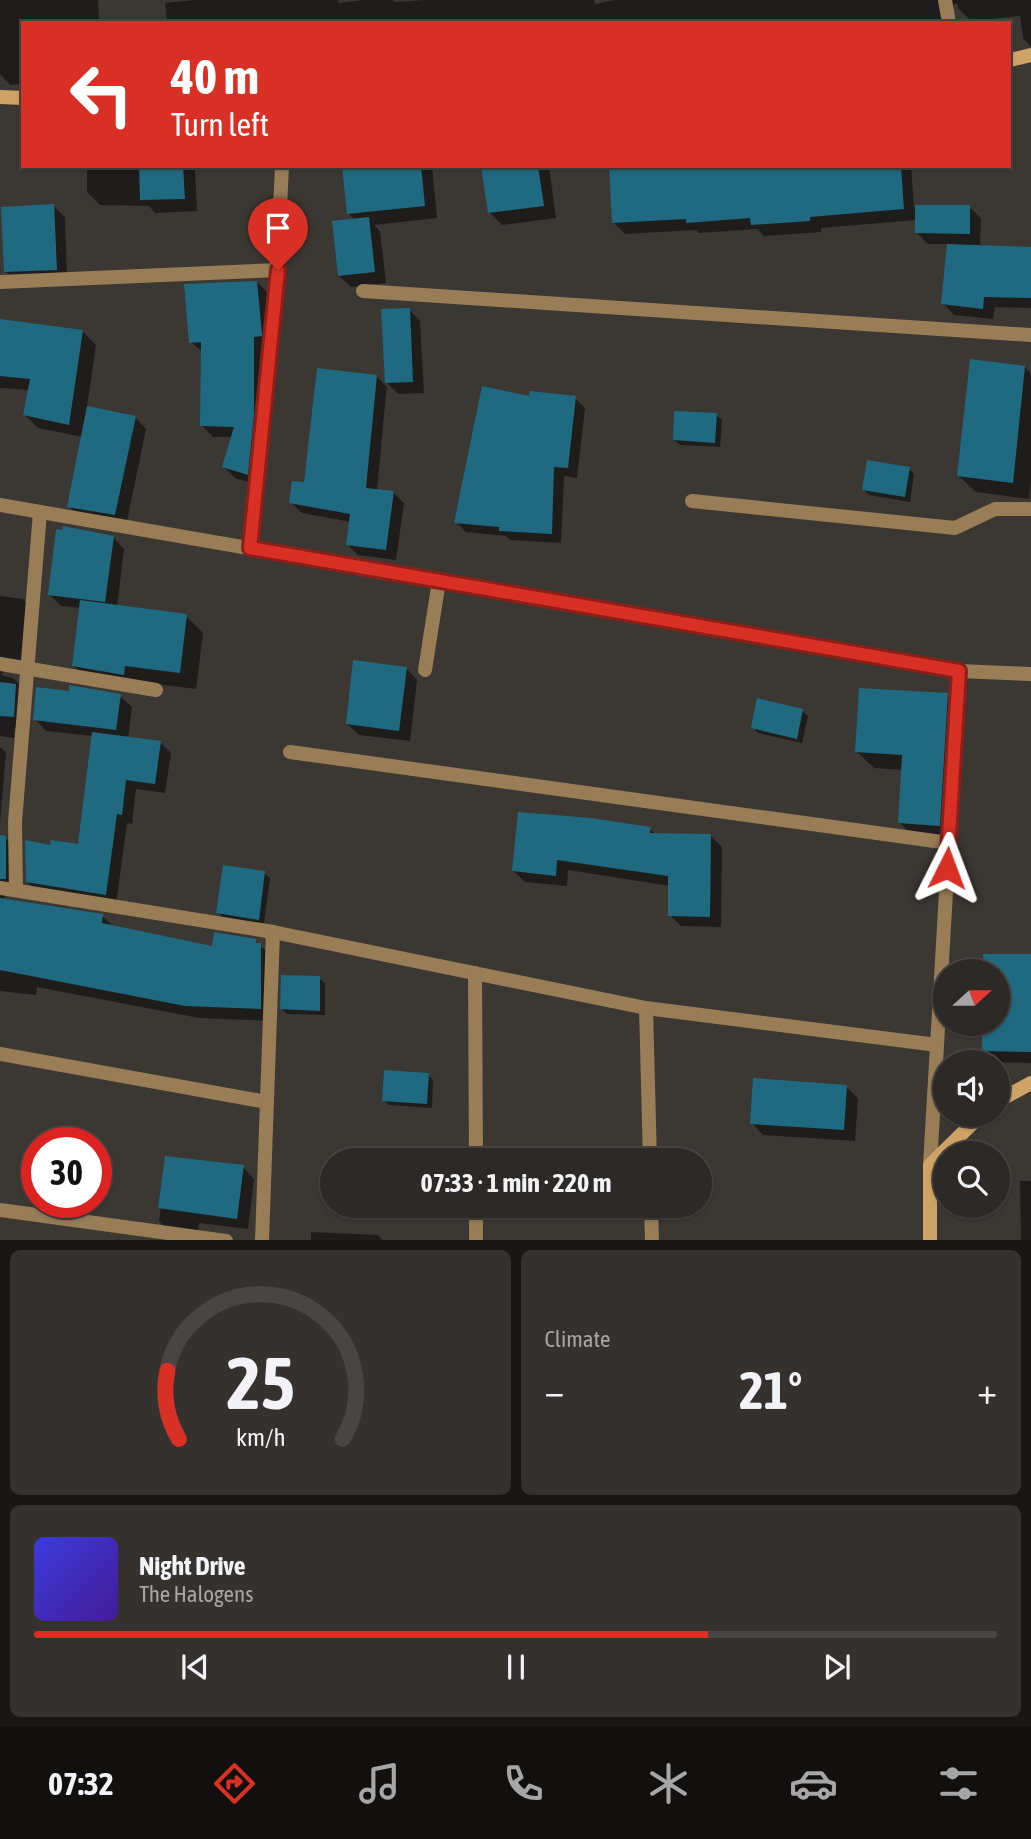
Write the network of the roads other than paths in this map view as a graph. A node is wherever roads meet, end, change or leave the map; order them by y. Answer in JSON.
{"nodes":[{"id":1,"x":945,"y":0,"type":"edge"},
{"id":2,"x":949,"y":21,"type":"edge"},
{"id":3,"x":1031,"y":55,"type":"edge"},
{"id":4,"x":1011,"y":60,"type":"edge"},
{"id":5,"x":0,"y":97,"type":"edge"},
{"id":6,"x":21,"y":97,"type":"edge"},
{"id":7,"x":282,"y":168,"type":"edge"},
{"id":8,"x":278,"y":270,"type":"junction"},
{"id":9,"x":0,"y":282,"type":"edge"},
{"id":10,"x":363,"y":291,"type":"dead end"},
{"id":11,"x":1031,"y":335,"type":"edge"},
{"id":12,"x":692,"y":501,"type":"dead end"},
{"id":13,"x":0,"y":505,"type":"edge"},
{"id":14,"x":1031,"y":509,"type":"edge"},
{"id":15,"x":40,"y":512,"type":"junction"},
{"id":16,"x":250,"y":548,"type":"junction"},
{"id":17,"x":439,"y":581,"type":"junction"},
{"id":18,"x":0,"y":664,"type":"edge"},
{"id":19,"x":28,"y":668,"type":"junction"},
{"id":20,"x":425,"y":670,"type":"dead end"},
{"id":21,"x":959,"y":671,"type":"junction"},
{"id":22,"x":1031,"y":674,"type":"edge"},
{"id":23,"x":156,"y":690,"type":"dead end"},
{"id":24,"x":290,"y":752,"type":"dead end"},
{"id":25,"x":7,"y":820,"type":"edge"},
{"id":26,"x":948,"y":843,"type":"junction"},
{"id":27,"x":0,"y":888,"type":"edge"},
{"id":28,"x":16,"y":890,"type":"junction"},
{"id":29,"x":273,"y":932,"type":"junction"},
{"id":30,"x":475,"y":974,"type":"junction"},
{"id":31,"x":646,"y":1008,"type":"junction"},
{"id":32,"x":937,"y":1045,"type":"junction"},
{"id":33,"x":0,"y":1054,"type":"edge"},
{"id":34,"x":1031,"y":1083,"type":"edge"},
{"id":35,"x":1010,"y":1094,"type":"edge"},
{"id":36,"x":267,"y":1102,"type":"junction"},
{"id":37,"x":969,"y":1127,"type":"edge"},
{"id":38,"x":476,"y":1148,"type":"edge"},
{"id":39,"x":650,"y":1148,"type":"edge"},
{"id":40,"x":930,"y":1166,"type":"junction"},
{"id":41,"x":0,"y":1210,"type":"edge"},
{"id":42,"x":476,"y":1218,"type":"edge"},
{"id":43,"x":651,"y":1218,"type":"edge"},
{"id":44,"x":219,"y":1240,"type":"edge"},
{"id":45,"x":262,"y":1240,"type":"edge"},
{"id":46,"x":476,"y":1240,"type":"edge"},
{"id":47,"x":652,"y":1240,"type":"edge"},
{"id":48,"x":930,"y":1240,"type":"edge"}],
"edges":[{"from":1,"to":2,"type":"street"},
{"from":3,"to":4,"type":"street"},
{"from":5,"to":6,"type":"street"},
{"from":7,"to":8,"type":"street"},
{"from":8,"to":9,"type":"street"},
{"from":8,"to":16,"type":"street"},
{"from":10,"to":11,"type":"street"},
{"from":12,"to":14,"type":"street"},
{"from":13,"to":15,"type":"street"},
{"from":15,"to":16,"type":"street"},
{"from":15,"to":19,"type":"street"},
{"from":16,"to":17,"type":"street"},
{"from":17,"to":20,"type":"street"},
{"from":17,"to":21,"type":"street"},
{"from":18,"to":19,"type":"street"},
{"from":19,"to":23,"type":"street"},
{"from":19,"to":25,"type":"street"},
{"from":21,"to":22,"type":"street"},
{"from":21,"to":26,"type":"street"},
{"from":24,"to":26,"type":"street"},
{"from":25,"to":28,"type":"street"},
{"from":26,"to":32,"type":"street"},
{"from":27,"to":28,"type":"street"},
{"from":28,"to":29,"type":"street"},
{"from":29,"to":30,"type":"street"},
{"from":29,"to":36,"type":"street"},
{"from":30,"to":31,"type":"street"},
{"from":30,"to":38,"type":"street"},
{"from":31,"to":32,"type":"street"},
{"from":31,"to":39,"type":"street"},
{"from":32,"to":40,"type":"street"},
{"from":33,"to":36,"type":"street"},
{"from":34,"to":35,"type":"street"},
{"from":36,"to":45,"type":"street"},
{"from":37,"to":40,"type":"street"},
{"from":40,"to":48,"type":"street"},
{"from":41,"to":44,"type":"street"},
{"from":42,"to":46,"type":"street"},
{"from":43,"to":47,"type":"street"}]}
